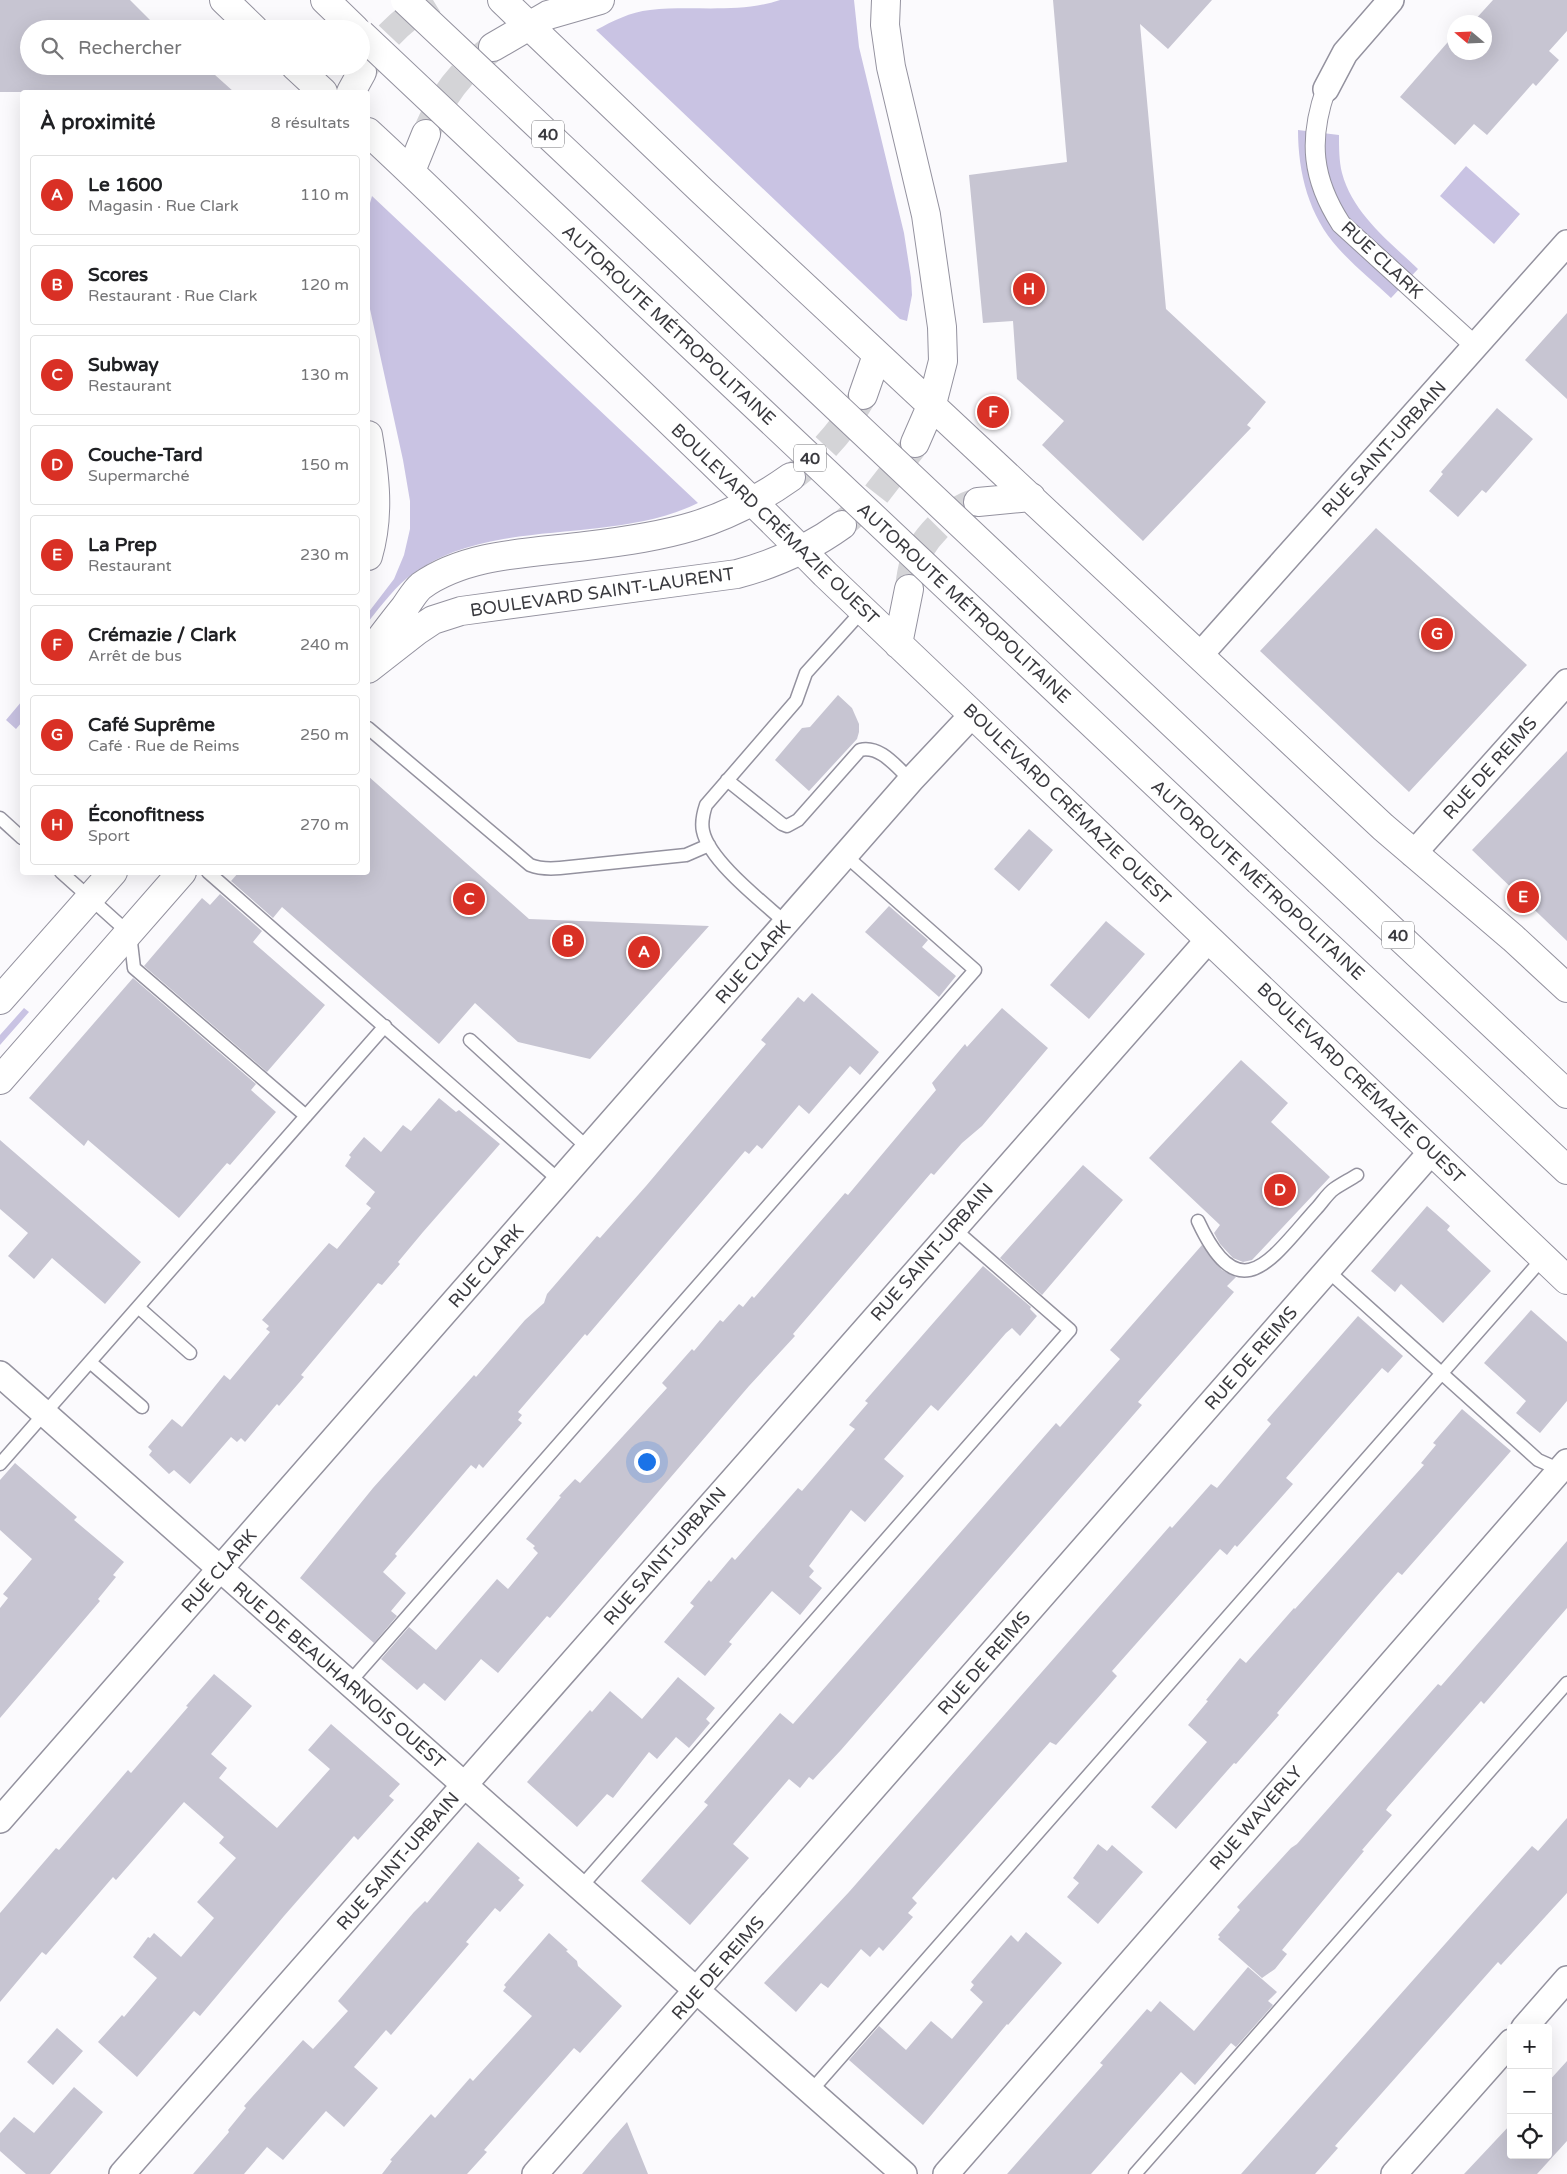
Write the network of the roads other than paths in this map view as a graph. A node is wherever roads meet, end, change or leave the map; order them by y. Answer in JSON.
{"nodes":[{"id":1,"x":224,"y":0,"type":"edge"},
{"id":2,"x":325,"y":0,"type":"edge"},
{"id":3,"x":405,"y":0,"type":"edge"},
{"id":4,"x":502,"y":0,"type":"edge"},
{"id":5,"x":600,"y":0,"type":"edge"},
{"id":6,"x":886,"y":0,"type":"edge"},
{"id":7,"x":1391,"y":0,"type":"edge"},
{"id":8,"x":245,"y":20,"type":"edge"},
{"id":9,"x":346,"y":20,"type":"edge"},
{"id":10,"x":528,"y":25,"type":"junction"},
{"id":11,"x":370,"y":42,"type":"edge"},
{"id":12,"x":494,"y":48,"type":"tunnel mouth"},
{"id":13,"x":305,"y":75,"type":"edge"},
{"id":14,"x":1326,"y":89,"type":"joint"},
{"id":15,"x":321,"y":90,"type":"edge"},
{"id":16,"x":370,"y":134,"type":"edge"},
{"id":17,"x":426,"y":134,"type":"tunnel mouth"},
{"id":18,"x":411,"y":171,"type":"junction"},
{"id":19,"x":1567,"y":243,"type":"edge"},
{"id":20,"x":1475,"y":346,"type":"junction"},
{"id":21,"x":877,"y":355,"type":"junction"},
{"id":22,"x":864,"y":395,"type":"tunnel mouth"},
{"id":23,"x":932,"y":404,"type":"junction"},
{"id":24,"x":915,"y":443,"type":"tunnel mouth"},
{"id":25,"x":370,"y":447,"type":"edge"},
{"id":26,"x":791,"y":477,"type":"tunnel mouth"},
{"id":27,"x":1031,"y":497,"type":"junction"},
{"id":28,"x":753,"y":501,"type":"junction"},
{"id":29,"x":978,"y":502,"type":"tunnel mouth"},
{"id":30,"x":842,"y":525,"type":"tunnel mouth"},
{"id":31,"x":370,"y":546,"type":"edge"},
{"id":32,"x":802,"y":550,"type":"junction"},
{"id":33,"x":909,"y":589,"type":"tunnel mouth"},
{"id":34,"x":863,"y":610,"type":"junction"},
{"id":35,"x":898,"y":644,"type":"junction"},
{"id":36,"x":370,"y":652,"type":"edge"},
{"id":37,"x":1200,"y":655,"type":"junction"},
{"id":38,"x":370,"y":667,"type":"edge"},
{"id":39,"x":1567,"y":682,"type":"edge"},
{"id":40,"x":973,"y":714,"type":"junction"},
{"id":41,"x":370,"y":730,"type":"edge"},
{"id":42,"x":727,"y":780,"type":"junction"},
{"id":43,"x":911,"y":780,"type":"junction"},
{"id":44,"x":0,"y":818,"type":"edge"},
{"id":45,"x":20,"y":836,"type":"edge"},
{"id":46,"x":709,"y":845,"type":"junction"},
{"id":47,"x":1413,"y":854,"type":"junction"},
{"id":48,"x":846,"y":856,"type":"junction"},
{"id":49,"x":64,"y":875,"type":"edge"},
{"id":50,"x":110,"y":875,"type":"edge"},
{"id":51,"x":179,"y":875,"type":"edge"},
{"id":52,"x":211,"y":875,"type":"edge"},
{"id":53,"x":90,"y":898,"type":"junction"},
{"id":54,"x":786,"y":923,"type":"junction"},
{"id":55,"x":130,"y":934,"type":"junction"},
{"id":56,"x":1209,"y":939,"type":"junction"},
{"id":57,"x":1567,"y":988,"type":"edge"},
{"id":58,"x":0,"y":1000,"type":"edge"},
{"id":59,"x":385,"y":1026,"type":"junction"},
{"id":60,"x":470,"y":1040,"type":"dead end"},
{"id":61,"x":0,"y":1080,"type":"edge"},
{"id":62,"x":1567,"y":1094,"type":"edge"},
{"id":63,"x":306,"y":1116,"type":"junction"},
{"id":64,"x":589,"y":1149,"type":"junction"},
{"id":65,"x":1432,"y":1151,"type":"junction"},
{"id":66,"x":1567,"y":1170,"type":"edge"},
{"id":67,"x":1357,"y":1175,"type":"dead end"},
{"id":68,"x":560,"y":1181,"type":"junction"},
{"id":69,"x":1198,"y":1221,"type":"dead end"},
{"id":70,"x":953,"y":1228,"type":"junction"},
{"id":71,"x":1543,"y":1258,"type":"junction"},
{"id":72,"x":1328,"y":1271,"type":"junction"},
{"id":73,"x":1567,"y":1280,"type":"edge"},
{"id":74,"x":138,"y":1307,"type":"junction"},
{"id":75,"x":190,"y":1353,"type":"dead end"},
{"id":76,"x":90,"y":1362,"type":"junction"},
{"id":77,"x":1441,"y":1372,"type":"junction"},
{"id":78,"x":0,"y":1374,"type":"edge"},
{"id":79,"x":142,"y":1407,"type":"dead end"},
{"id":80,"x":44,"y":1414,"type":"junction"},
{"id":81,"x":0,"y":1464,"type":"edge"},
{"id":82,"x":1565,"y":1469,"type":"edge"},
{"id":83,"x":220,"y":1569,"type":"junction"},
{"id":84,"x":348,"y":1683,"type":"junction"},
{"id":85,"x":1567,"y":1683,"type":"edge"},
{"id":86,"x":464,"y":1786,"type":"junction"},
{"id":87,"x":0,"y":1820,"type":"edge"},
{"id":88,"x":580,"y":1888,"type":"junction"},
{"id":89,"x":1567,"y":1979,"type":"edge"},
{"id":90,"x":697,"y":1992,"type":"junction"},
{"id":91,"x":1528,"y":2024,"type":"edge"},
{"id":92,"x":1507,"y":2047,"type":"edge"},
{"id":93,"x":810,"y":2092,"type":"junction"},
{"id":94,"x":122,"y":2174,"type":"edge"},
{"id":95,"x":535,"y":2174,"type":"edge"},
{"id":96,"x":904,"y":2174,"type":"edge"},
{"id":97,"x":946,"y":2174,"type":"edge"},
{"id":98,"x":1135,"y":2174,"type":"edge"},
{"id":99,"x":1394,"y":2174,"type":"edge"}],
"edges":[{"from":1,"to":8,"type":"main road"},
{"from":2,"to":9,"type":"main road"},
{"from":3,"to":62,"type":"main road","number":"40","bridge":true},
{"from":4,"to":10,"type":"main road"},
{"from":5,"to":10,"type":"main road"},
{"from":6,"to":23,"type":"main road"},
{"from":7,"to":14,"type":"street","name":"RUE CLARK"},
{"from":10,"to":12,"type":"main road"},
{"from":10,"to":21,"type":"main road"},
{"from":11,"to":66,"type":"main road","name":"AUTOROUTE MÉTROPOLITAINE","number":"40","bridge":true},
{"from":13,"to":15,"type":"main road"},
{"from":14,"to":20,"type":"street","name":"RUE CLARK"},
{"from":16,"to":18,"type":"main road","name":"BOULEVARD CRÉMAZIE OUEST"},
{"from":17,"to":18,"type":"main road"},
{"from":18,"to":28,"type":"main road","name":"BOULEVARD CRÉMAZIE OUEST"},
{"from":19,"to":20,"type":"street","name":"RUE SAINT-URBAIN"},
{"from":20,"to":37,"type":"street","name":"RUE SAINT-URBAIN"},
{"from":21,"to":22,"type":"main road"},
{"from":21,"to":23,"type":"main road"},
{"from":23,"to":24,"type":"main road"},
{"from":23,"to":27,"type":"main road"},
{"from":25,"to":31,"type":"main road"},
{"from":26,"to":28,"type":"main road"},
{"from":27,"to":29,"type":"main road"},
{"from":27,"to":37,"type":"main road"},
{"from":28,"to":32,"type":"main road","name":"BOULEVARD CRÉMAZIE OUEST"},
{"from":28,"to":36,"type":"main road"},
{"from":30,"to":32,"type":"main road","name":"BOULEVARD SAINT-LAURENT"},
{"from":32,"to":34,"type":"main road","name":"BOULEVARD CRÉMAZIE OUEST"},
{"from":32,"to":38,"type":"main road","name":"BOULEVARD SAINT-LAURENT"},
{"from":33,"to":35,"type":"main road"},
{"from":34,"to":35,"type":"main road","name":"BOULEVARD CRÉMAZIE OUEST"},
{"from":34,"to":42,"type":"lane"},
{"from":35,"to":40,"type":"main road","name":"BOULEVARD CRÉMAZIE OUEST"},
{"from":37,"to":47,"type":"main road"},
{"from":39,"to":47,"type":"street","name":"RUE DE REIMS"},
{"from":40,"to":43,"type":"street","name":"RUE CLARK"},
{"from":40,"to":56,"type":"main road","name":"BOULEVARD CRÉMAZIE OUEST"},
{"from":41,"to":46,"type":"lane"},
{"from":42,"to":43,"type":"lane"},
{"from":42,"to":46,"type":"lane"},
{"from":43,"to":48,"type":"street","name":"RUE CLARK"},
{"from":44,"to":45,"type":"lane"},
{"from":46,"to":54,"type":"lane"},
{"from":47,"to":57,"type":"main road"},
{"from":48,"to":54,"type":"street","name":"RUE CLARK"},
{"from":48,"to":84,"type":"lane"},
{"from":49,"to":53,"type":"lane"},
{"from":50,"to":53,"type":"main road"},
{"from":51,"to":55,"type":"main road"},
{"from":52,"to":59,"type":"lane"},
{"from":53,"to":55,"type":"lane"},
{"from":53,"to":58,"type":"main road"},
{"from":54,"to":64,"type":"street","name":"RUE CLARK"},
{"from":55,"to":61,"type":"main road"},
{"from":55,"to":63,"type":"lane"},
{"from":56,"to":65,"type":"main road","name":"BOULEVARD CRÉMAZIE OUEST"},
{"from":56,"to":70,"type":"street","name":"RUE SAINT-URBAIN"},
{"from":59,"to":63,"type":"lane"},
{"from":59,"to":68,"type":"lane"},
{"from":60,"to":64,"type":"lane"},
{"from":63,"to":74,"type":"lane"},
{"from":64,"to":68,"type":"street","name":"RUE CLARK"},
{"from":65,"to":71,"type":"main road","name":"BOULEVARD CRÉMAZIE OUEST"},
{"from":65,"to":72,"type":"street","name":"RUE DE REIMS"},
{"from":67,"to":69,"type":"lane"},
{"from":68,"to":83,"type":"street","name":"RUE CLARK"},
{"from":70,"to":86,"type":"street","name":"RUE SAINT-URBAIN"},
{"from":70,"to":88,"type":"lane"},
{"from":71,"to":73,"type":"main road","name":"BOULEVARD CRÉMAZIE OUEST"},
{"from":71,"to":77,"type":"lane"},
{"from":72,"to":77,"type":"lane"},
{"from":72,"to":90,"type":"street","name":"RUE DE REIMS"},
{"from":74,"to":75,"type":"lane"},
{"from":74,"to":76,"type":"lane"},
{"from":76,"to":79,"type":"lane"},
{"from":76,"to":80,"type":"lane"},
{"from":77,"to":82,"type":"lane"},
{"from":77,"to":93,"type":"lane"},
{"from":78,"to":80,"type":"street","name":"RUE DE BEAUHARNOIS OUEST"},
{"from":80,"to":81,"type":"lane"},
{"from":80,"to":83,"type":"street","name":"RUE DE BEAUHARNOIS OUEST"},
{"from":82,"to":97,"type":"street","name":"RUE WAVERLY"},
{"from":83,"to":84,"type":"street","name":"RUE DE BEAUHARNOIS OUEST"},
{"from":83,"to":87,"type":"street","name":"RUE CLARK"},
{"from":84,"to":86,"type":"street","name":"RUE DE BEAUHARNOIS OUEST"},
{"from":85,"to":98,"type":"lane"},
{"from":86,"to":88,"type":"street","name":"RUE DE BEAUHARNOIS OUEST"},
{"from":86,"to":94,"type":"street","name":"RUE SAINT-URBAIN"},
{"from":88,"to":90,"type":"street","name":"RUE DE BEAUHARNOIS OUEST"},
{"from":89,"to":91,"type":"street"},
{"from":90,"to":93,"type":"street","name":"RUE DE BEAUHARNOIS OUEST"},
{"from":90,"to":95,"type":"street","name":"RUE DE REIMS"},
{"from":92,"to":99,"type":"street"},
{"from":93,"to":96,"type":"street","name":"RUE DE BEAUHARNOIS OUEST"}]}
